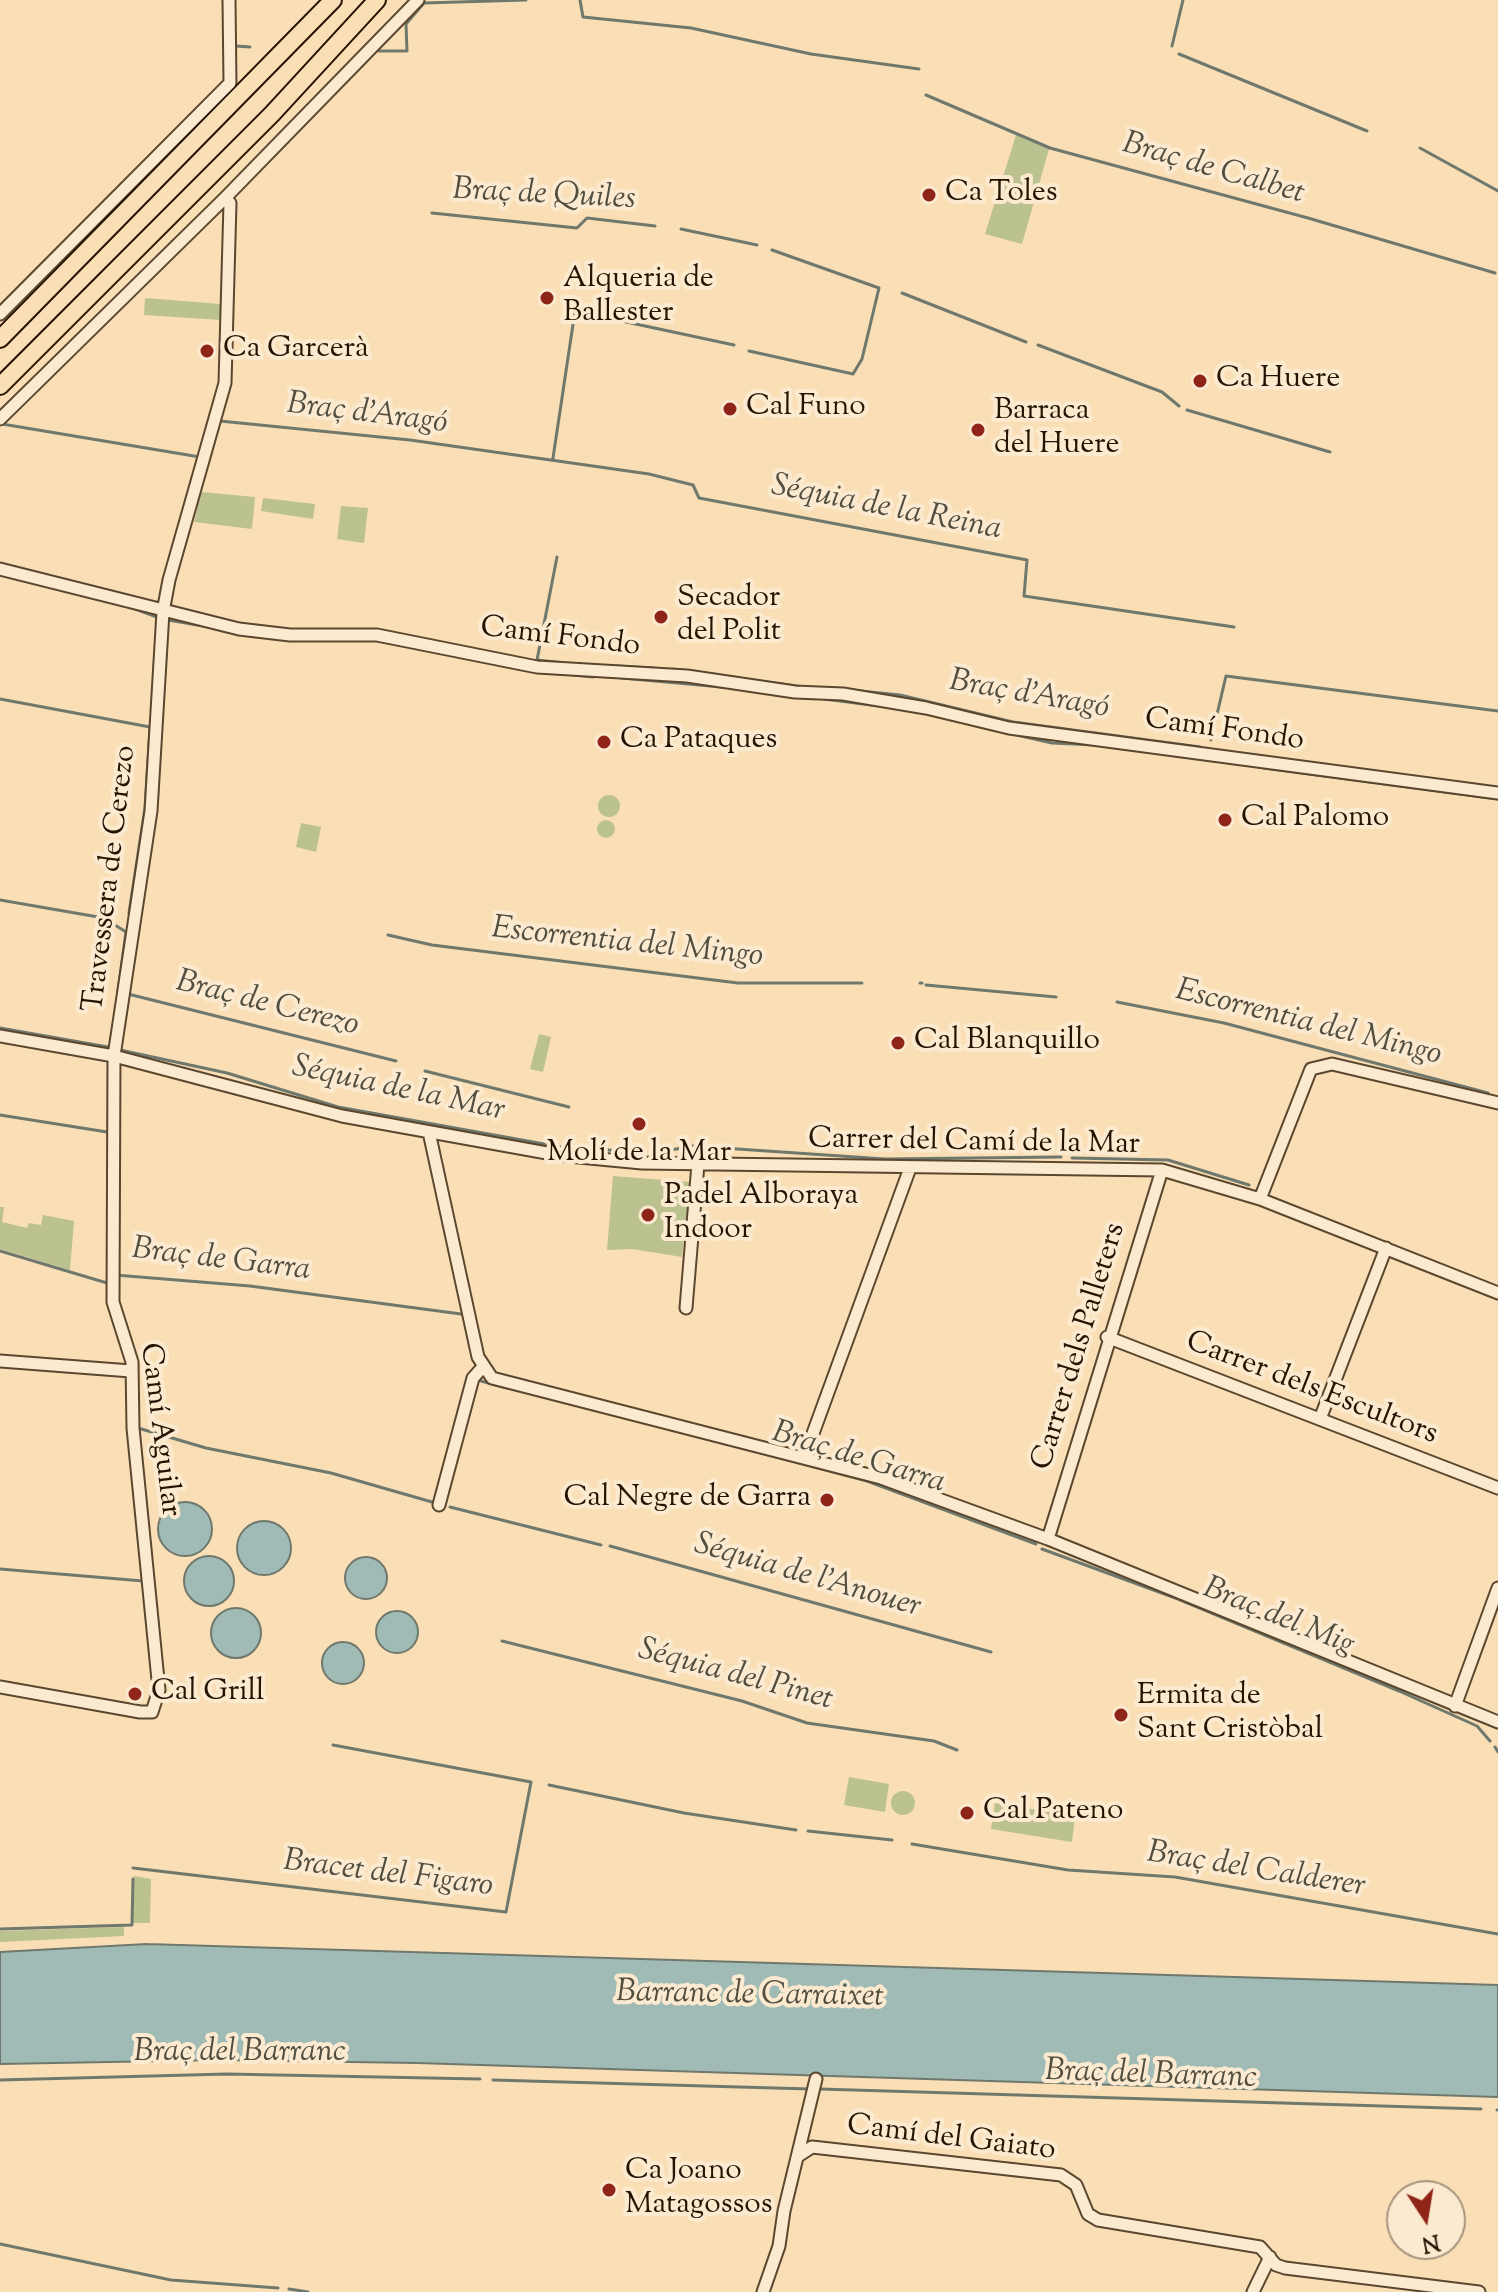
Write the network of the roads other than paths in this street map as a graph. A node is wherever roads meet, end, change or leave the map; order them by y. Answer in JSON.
{"nodes":[{"id":1,"x":229,"y":0,"type":"edge"},
{"id":2,"x":333,"y":0,"type":"edge"},
{"id":3,"x":377,"y":0,"type":"edge"},
{"id":4,"x":418,"y":0,"type":"edge"},
{"id":5,"x":225,"y":198,"type":"junction"},
{"id":6,"x":0,"y":314,"type":"edge"},
{"id":7,"x":0,"y":339,"type":"edge"},
{"id":8,"x":0,"y":386,"type":"edge"},
{"id":9,"x":0,"y":419,"type":"edge"},
{"id":10,"x":0,"y":569,"type":"edge"},
{"id":11,"x":163,"y":612,"type":"junction"},
{"id":12,"x":1498,"y":793,"type":"edge"},
{"id":13,"x":0,"y":1036,"type":"edge"},
{"id":14,"x":114,"y":1056,"type":"junction"},
{"id":15,"x":1498,"y":1103,"type":"edge"},
{"id":16,"x":429,"y":1132,"type":"junction"},
{"id":17,"x":698,"y":1164,"type":"junction"},
{"id":18,"x":910,"y":1168,"type":"junction"},
{"id":19,"x":1162,"y":1170,"type":"junction"},
{"id":20,"x":1260,"y":1199,"type":"junction"},
{"id":21,"x":1386,"y":1248,"type":"junction"},
{"id":22,"x":1498,"y":1293,"type":"edge"},
{"id":23,"x":686,"y":1308,"type":"dead end"},
{"id":24,"x":1107,"y":1337,"type":"junction"},
{"id":25,"x":0,"y":1361,"type":"edge"},
{"id":26,"x":482,"y":1368,"type":"junction"},
{"id":27,"x":131,"y":1371,"type":"junction"},
{"id":28,"x":1320,"y":1419,"type":"junction"},
{"id":29,"x":804,"y":1458,"type":"junction"},
{"id":30,"x":1498,"y":1488,"type":"edge"},
{"id":31,"x":439,"y":1505,"type":"dead end"},
{"id":32,"x":1048,"y":1539,"type":"junction"},
{"id":33,"x":1498,"y":1588,"type":"edge"},
{"id":34,"x":0,"y":1687,"type":"edge"},
{"id":35,"x":1455,"y":1706,"type":"junction"},
{"id":36,"x":1498,"y":1722,"type":"edge"},
{"id":37,"x":816,"y":2079,"type":"dead end"},
{"id":38,"x":807,"y":2144,"type":"junction"},
{"id":39,"x":1270,"y":2257,"type":"junction"},
{"id":40,"x":763,"y":2292,"type":"edge"},
{"id":41,"x":1253,"y":2292,"type":"edge"},
{"id":42,"x":1479,"y":2292,"type":"edge"}],
"edges":[{"from":1,"to":6,"type":"street"},
{"from":2,"to":7,"type":"highway"},
{"from":3,"to":8,"type":"highway"},
{"from":4,"to":5,"type":"street"},
{"from":5,"to":9,"type":"street"},
{"from":5,"to":11,"type":"street","name":"Travessera de Cerezo"},
{"from":10,"to":11,"type":"street","name":"Camí Fondo"},
{"from":11,"to":12,"type":"street","name":"Camí Fondo"},
{"from":11,"to":14,"type":"street","name":"Travessera de Cerezo"},
{"from":13,"to":14,"type":"street","name":"Carrer del Camí de la Mar"},
{"from":14,"to":16,"type":"street","name":"Carrer del Camí de la Mar"},
{"from":14,"to":27,"type":"street","name":"Camí Aguilar"},
{"from":15,"to":20,"type":"street"},
{"from":16,"to":17,"type":"street","name":"Carrer del Camí de la Mar"},
{"from":16,"to":26,"type":"street"},
{"from":17,"to":18,"type":"street","name":"Carrer del Camí de la Mar"},
{"from":17,"to":23,"type":"street"},
{"from":18,"to":19,"type":"street","name":"Carrer del Camí de la Mar"},
{"from":18,"to":29,"type":"street"},
{"from":19,"to":20,"type":"street","name":"Carrer del Camí de la Mar"},
{"from":19,"to":24,"type":"street","name":"Carrer dels Palleters"},
{"from":20,"to":21,"type":"street","name":"Carrer del Camí de la Mar"},
{"from":21,"to":22,"type":"street","name":"Carrer del Camí de la Mar"},
{"from":21,"to":28,"type":"street"},
{"from":24,"to":28,"type":"street","name":"Carrer dels Escultors"},
{"from":24,"to":32,"type":"street","name":"Carrer dels Palleters"},
{"from":25,"to":27,"type":"street"},
{"from":26,"to":29,"type":"street"},
{"from":26,"to":31,"type":"street"},
{"from":27,"to":34,"type":"street","name":"Camí Aguilar"},
{"from":28,"to":30,"type":"street","name":"Carrer dels Escultors"},
{"from":29,"to":32,"type":"street"},
{"from":32,"to":35,"type":"street"},
{"from":33,"to":35,"type":"street"},
{"from":35,"to":36,"type":"street"},
{"from":37,"to":38,"type":"street","name":"Camí del Gaiato"},
{"from":38,"to":39,"type":"street","name":"Camí del Gaiato"},
{"from":38,"to":40,"type":"street","name":"Camí del Gaiato"},
{"from":39,"to":41,"type":"street"},
{"from":39,"to":42,"type":"street","name":"Camí del Gaiato"}]}
